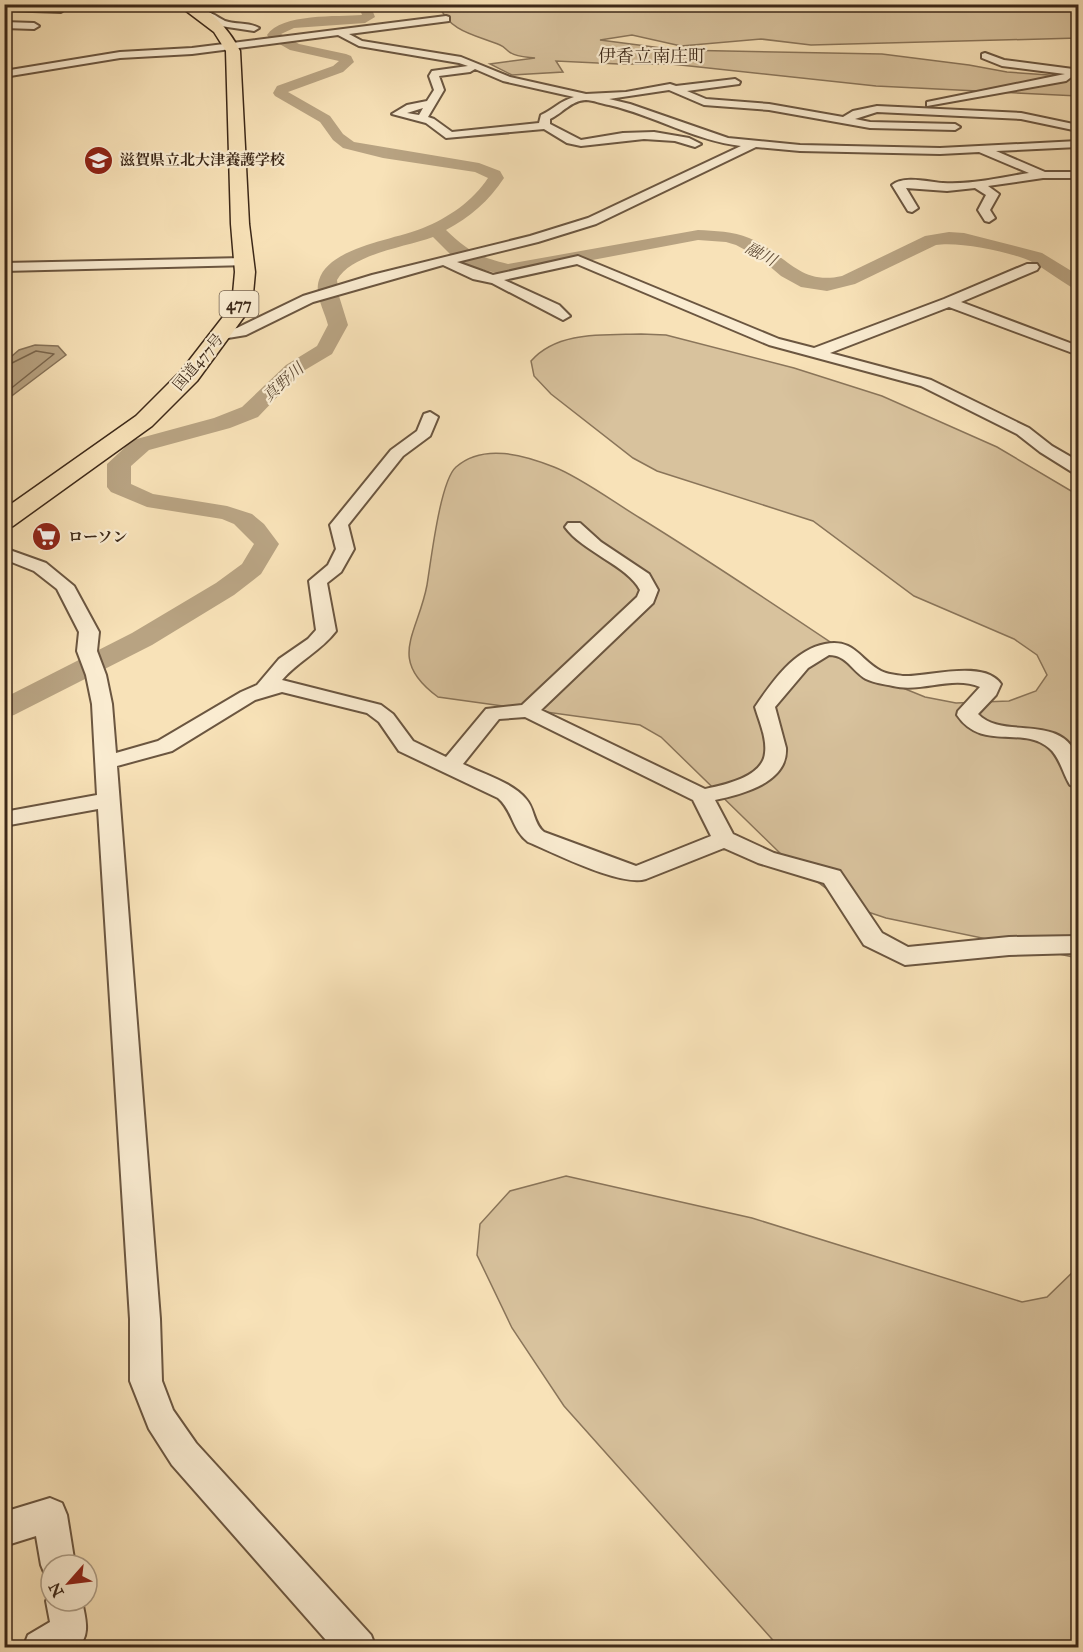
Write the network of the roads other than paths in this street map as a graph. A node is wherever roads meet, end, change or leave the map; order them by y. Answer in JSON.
{"nodes":[{"id":1,"x":75,"y":4,"type":"edge"},
{"id":2,"x":187,"y":7,"type":"edge"},
{"id":3,"x":4,"y":8,"type":"edge"},
{"id":4,"x":446,"y":19,"type":"dead end"},
{"id":5,"x":4,"y":26,"type":"edge"},
{"id":6,"x":34,"y":26,"type":"dead end"},
{"id":7,"x":254,"y":28,"type":"dead end"},
{"id":8,"x":338,"y":32,"type":"junction"},
{"id":9,"x":389,"y":33,"type":"dead end"},
{"id":10,"x":400,"y":35,"type":"dead end"},
{"id":11,"x":417,"y":40,"type":"dead end"},
{"id":12,"x":231,"y":45,"type":"junction"},
{"id":13,"x":985,"y":56,"type":"dead end"},
{"id":14,"x":456,"y":59,"type":"junction"},
{"id":15,"x":480,"y":67,"type":"junction"},
{"id":16,"x":1076,"y":72,"type":"edge"},
{"id":17,"x":4,"y":74,"type":"edge"},
{"id":18,"x":735,"y":82,"type":"dead end"},
{"id":19,"x":676,"y":89,"type":"junction"},
{"id":20,"x":586,"y":97,"type":"junction"},
{"id":21,"x":874,"y":99,"type":"dead end"},
{"id":22,"x":433,"y":103,"type":"junction"},
{"id":23,"x":889,"y":110,"type":"junction"},
{"id":24,"x":925,"y":111,"type":"junction"},
{"id":25,"x":956,"y":112,"type":"junction"},
{"id":26,"x":421,"y":118,"type":"junction"},
{"id":27,"x":544,"y":126,"type":"junction"},
{"id":28,"x":956,"y":127,"type":"junction"},
{"id":29,"x":1078,"y":128,"type":"edge"},
{"id":30,"x":837,"y":129,"type":"junction"},
{"id":31,"x":686,"y":140,"type":"junction"},
{"id":32,"x":713,"y":141,"type":"dead end"},
{"id":33,"x":1078,"y":144,"type":"edge"},
{"id":34,"x":752,"y":145,"type":"junction"},
{"id":35,"x":820,"y":147,"type":"junction"},
{"id":36,"x":800,"y":148,"type":"junction"},
{"id":37,"x":980,"y":148,"type":"junction"},
{"id":38,"x":723,"y":159,"type":"junction"},
{"id":39,"x":1043,"y":175,"type":"junction"},
{"id":40,"x":1078,"y":175,"type":"edge"},
{"id":41,"x":690,"y":176,"type":"junction"},
{"id":42,"x":977,"y":184,"type":"junction"},
{"id":43,"x":912,"y":208,"type":"dead end"},
{"id":44,"x":989,"y":218,"type":"dead end"},
{"id":45,"x":444,"y":261,"type":"junction"},
{"id":46,"x":244,"y":262,"type":"junction"},
{"id":47,"x":4,"y":267,"type":"edge"},
{"id":48,"x":1032,"y":267,"type":"dead end"},
{"id":49,"x":497,"y":279,"type":"junction"},
{"id":50,"x":949,"y":302,"type":"junction"},
{"id":51,"x":563,"y":316,"type":"dead end"},
{"id":52,"x":222,"y":336,"type":"junction"},
{"id":53,"x":1078,"y":351,"type":"edge"},
{"id":54,"x":813,"y":354,"type":"junction"},
{"id":55,"x":430,"y":417,"type":"dead end"},
{"id":56,"x":1078,"y":468,"type":"edge"},
{"id":57,"x":4,"y":521,"type":"edge"},
{"id":58,"x":574,"y":527,"type":"dead end"},
{"id":59,"x":4,"y":553,"type":"edge"},
{"id":60,"x":264,"y":689,"type":"junction"},
{"id":61,"x":528,"y":711,"type":"junction"},
{"id":62,"x":107,"y":762,"type":"junction"},
{"id":63,"x":450,"y":766,"type":"junction"},
{"id":64,"x":1078,"y":780,"type":"edge"},
{"id":65,"x":702,"y":796,"type":"junction"},
{"id":66,"x":110,"y":800,"type":"junction"},
{"id":67,"x":4,"y":819,"type":"edge"},
{"id":68,"x":724,"y":839,"type":"junction"},
{"id":69,"x":1078,"y":945,"type":"edge"},
{"id":70,"x":4,"y":1529,"type":"edge"},
{"id":71,"x":56,"y":1553,"type":"edge"},
{"id":72,"x":66,"y":1613,"type":"edge"},
{"id":73,"x":41,"y":1647,"type":"edge"},
{"id":74,"x":358,"y":1647,"type":"edge"}],
"edges":[{"from":1,"to":3,"type":"street"},
{"from":2,"to":7,"type":"street"},
{"from":2,"to":12,"type":"highway"},
{"from":4,"to":8,"type":"street"},
{"from":5,"to":6,"type":"street"},
{"from":8,"to":12,"type":"street"},
{"from":8,"to":14,"type":"street"},
{"from":9,"to":10,"type":"street"},
{"from":11,"to":14,"type":"street"},
{"from":12,"to":17,"type":"street"},
{"from":12,"to":46,"type":"highway","name":"国道477号","number":"477"},
{"from":13,"to":16,"type":"street"},
{"from":14,"to":15,"type":"street"},
{"from":15,"to":20,"type":"street"},
{"from":15,"to":22,"type":"street"},
{"from":16,"to":24,"type":"street"},
{"from":18,"to":19,"type":"street"},
{"from":19,"to":20,"type":"street"},
{"from":19,"to":30,"type":"street"},
{"from":20,"to":27,"type":"street"},
{"from":20,"to":34,"type":"street"},
{"from":21,"to":23,"type":"street"},
{"from":22,"to":26,"type":"street"},
{"from":22,"to":26,"type":"street"},
{"from":23,"to":24,"type":"street"},
{"from":23,"to":30,"type":"street"},
{"from":24,"to":25,"type":"street"},
{"from":25,"to":28,"type":"street"},
{"from":25,"to":29,"type":"street"},
{"from":26,"to":27,"type":"street"},
{"from":27,"to":31,"type":"street"},
{"from":28,"to":30,"type":"street"},
{"from":28,"to":37,"type":"street"},
{"from":30,"to":35,"type":"street"},
{"from":31,"to":32,"type":"street"},
{"from":31,"to":38,"type":"street"},
{"from":33,"to":37,"type":"street"},
{"from":34,"to":36,"type":"street"},
{"from":34,"to":38,"type":"street"},
{"from":35,"to":36,"type":"street"},
{"from":35,"to":37,"type":"street"},
{"from":36,"to":41,"type":"street"},
{"from":37,"to":39,"type":"street"},
{"from":38,"to":41,"type":"street"},
{"from":39,"to":40,"type":"street"},
{"from":39,"to":42,"type":"street"},
{"from":41,"to":45,"type":"street"},
{"from":42,"to":43,"type":"street"},
{"from":42,"to":44,"type":"street"},
{"from":45,"to":49,"type":"street"},
{"from":45,"to":52,"type":"street"},
{"from":46,"to":47,"type":"street"},
{"from":46,"to":52,"type":"highway","name":"国道477号","number":"477"},
{"from":48,"to":50,"type":"street"},
{"from":49,"to":51,"type":"street"},
{"from":49,"to":54,"type":"street"},
{"from":50,"to":53,"type":"street"},
{"from":50,"to":54,"type":"street"},
{"from":52,"to":57,"type":"highway","name":"国道477号","number":"477"},
{"from":54,"to":56,"type":"street"},
{"from":55,"to":60,"type":"street"},
{"from":58,"to":61,"type":"street"},
{"from":59,"to":62,"type":"street"},
{"from":60,"to":62,"type":"street"},
{"from":60,"to":63,"type":"street"},
{"from":61,"to":63,"type":"street"},
{"from":61,"to":65,"type":"street"},
{"from":62,"to":66,"type":"street"},
{"from":63,"to":68,"type":"street"},
{"from":64,"to":65,"type":"street"},
{"from":65,"to":68,"type":"street"},
{"from":66,"to":67,"type":"street"},
{"from":66,"to":74,"type":"street"},
{"from":68,"to":69,"type":"street"},
{"from":70,"to":71,"type":"street"},
{"from":72,"to":73,"type":"street"}]}
